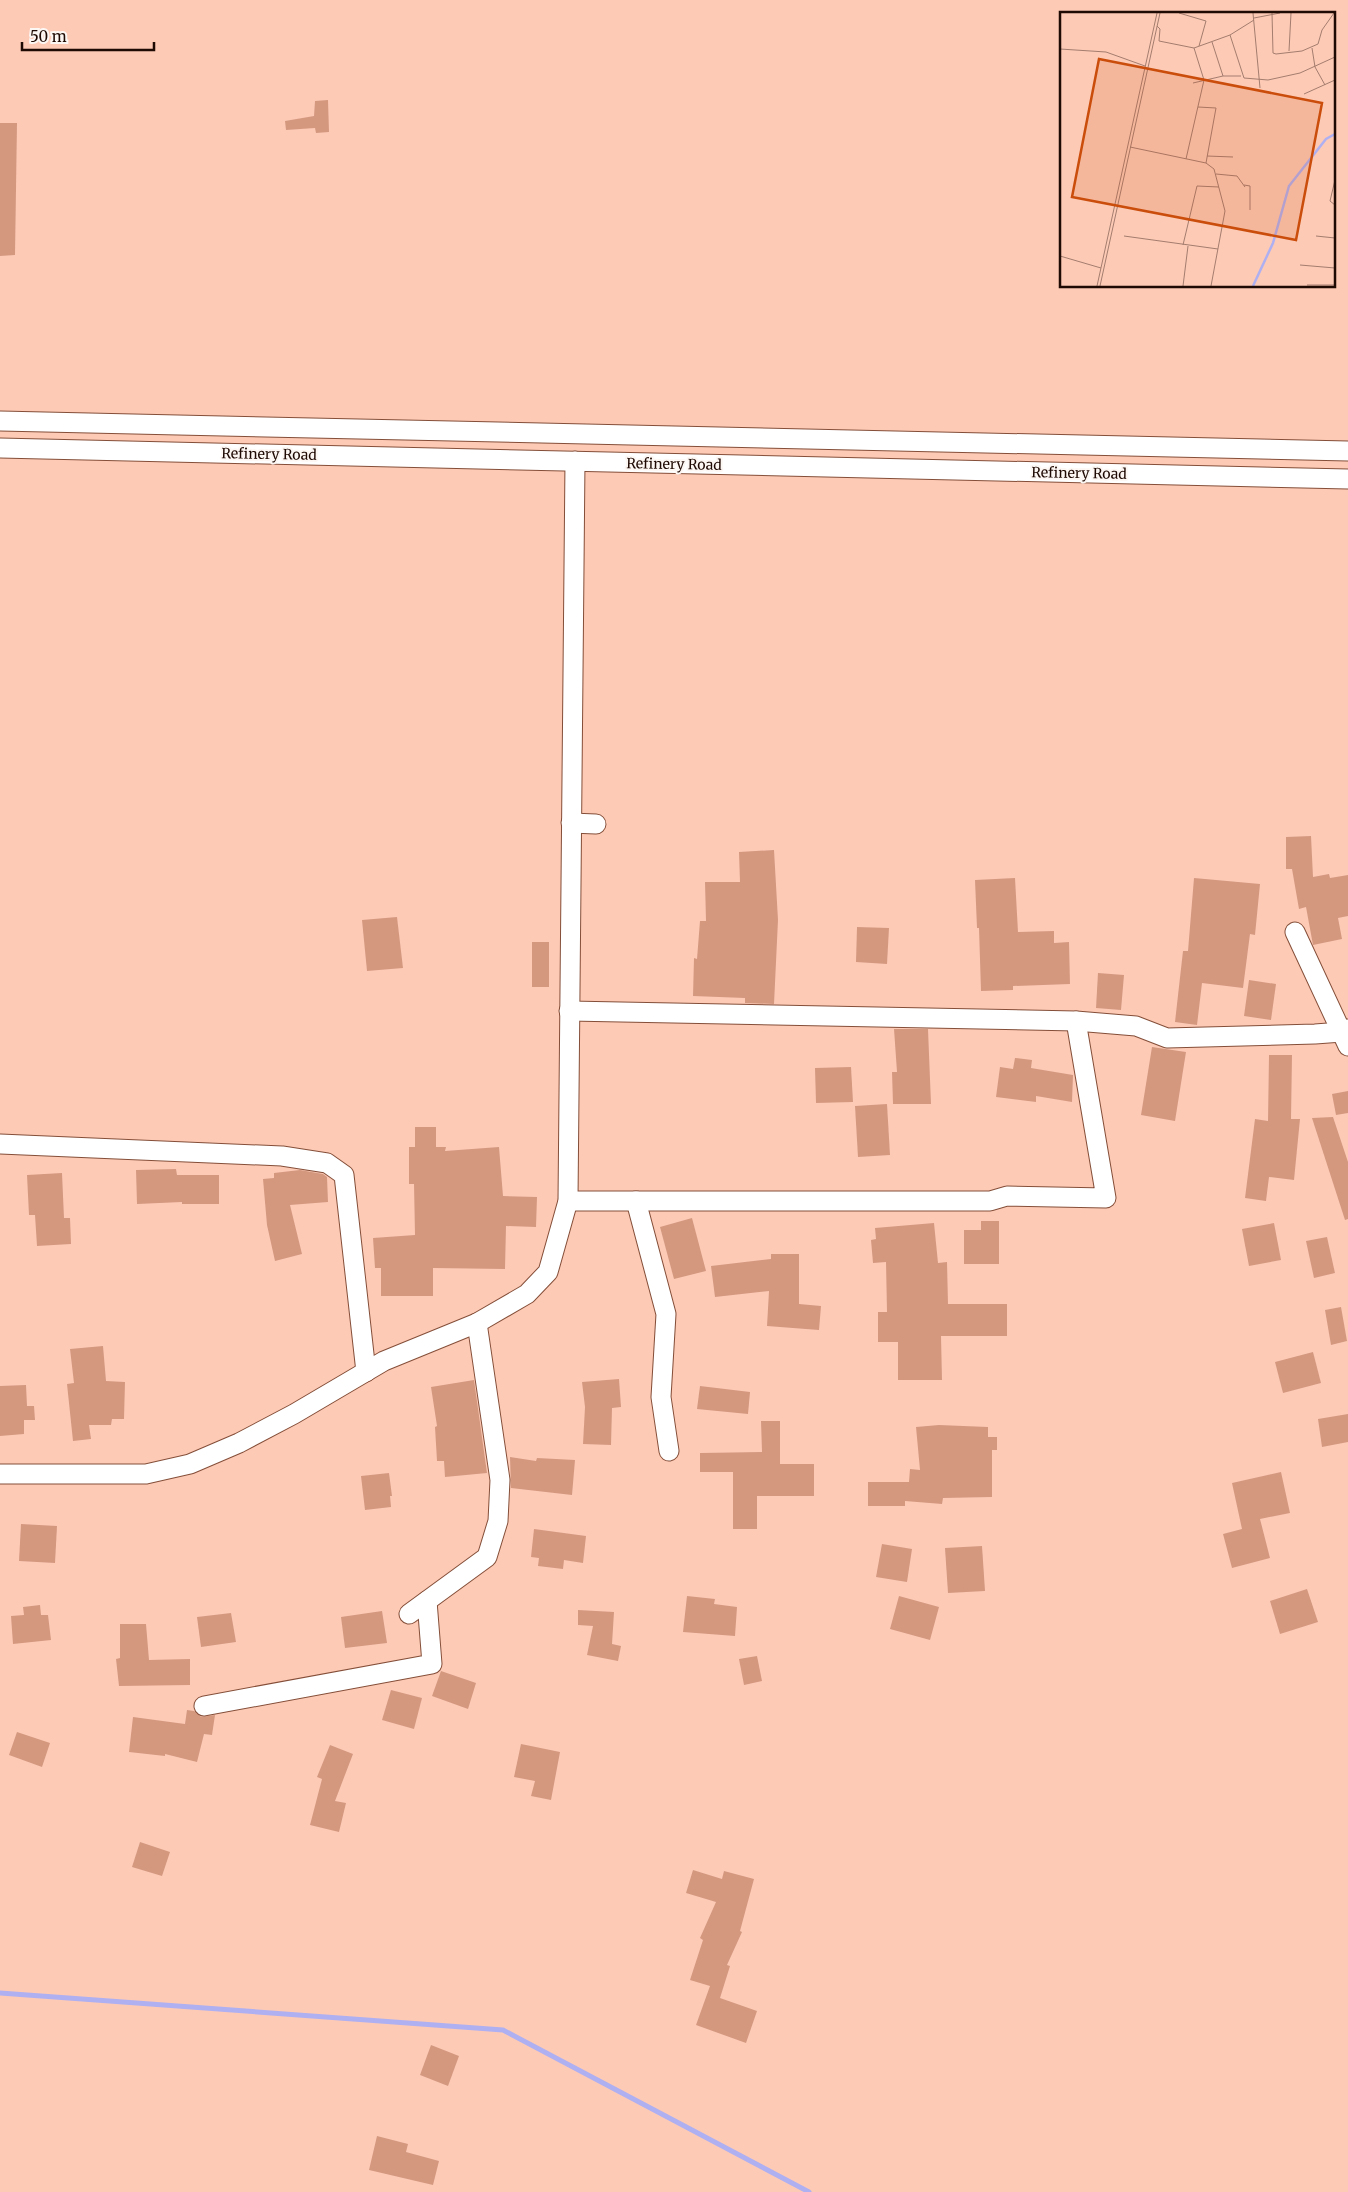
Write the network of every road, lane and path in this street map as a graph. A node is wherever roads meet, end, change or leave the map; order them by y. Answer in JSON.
{"nodes":[{"id":1,"x":0,"y":421,"type":"edge"},
{"id":2,"x":0,"y":448,"type":"edge"},
{"id":3,"x":1348,"y":451,"type":"edge"},
{"id":4,"x":576,"y":461,"type":"junction"},
{"id":5,"x":1348,"y":480,"type":"edge"},
{"id":6,"x":571,"y":823,"type":"junction"},
{"id":7,"x":596,"y":824,"type":"dead end"},
{"id":8,"x":1295,"y":932,"type":"dead end"},
{"id":9,"x":569,"y":1011,"type":"junction"},
{"id":10,"x":1076,"y":1021,"type":"junction"},
{"id":11,"x":1346,"y":1035,"type":"edge"},
{"id":12,"x":0,"y":1144,"type":"edge"},
{"id":13,"x":568,"y":1201,"type":"junction"},
{"id":14,"x":636,"y":1201,"type":"junction"},
{"id":15,"x":477,"y":1323,"type":"junction"},
{"id":16,"x":366,"y":1372,"type":"junction"},
{"id":17,"x":669,"y":1451,"type":"dead end"},
{"id":18,"x":0,"y":1474,"type":"edge"},
{"id":19,"x":427,"y":1601,"type":"junction"},
{"id":20,"x":409,"y":1614,"type":"dead end"},
{"id":21,"x":204,"y":1706,"type":"dead end"}],
"edges":[{"from":1,"to":3,"type":"street","name":"Refinery Road"},
{"from":2,"to":4,"type":"street","name":"Refinery Road"},
{"from":4,"to":5,"type":"street","name":"Refinery Road"},
{"from":4,"to":6,"type":"street"},
{"from":6,"to":7,"type":"street"},
{"from":6,"to":9,"type":"street"},
{"from":8,"to":11,"type":"street"},
{"from":9,"to":10,"type":"street"},
{"from":9,"to":13,"type":"street"},
{"from":10,"to":11,"type":"street"},
{"from":10,"to":14,"type":"street"},
{"from":12,"to":16,"type":"street"},
{"from":13,"to":14,"type":"street"},
{"from":13,"to":15,"type":"street"},
{"from":14,"to":17,"type":"street"},
{"from":15,"to":16,"type":"street"},
{"from":15,"to":19,"type":"street"},
{"from":16,"to":18,"type":"street"},
{"from":19,"to":20,"type":"street"},
{"from":19,"to":21,"type":"street"}]}
